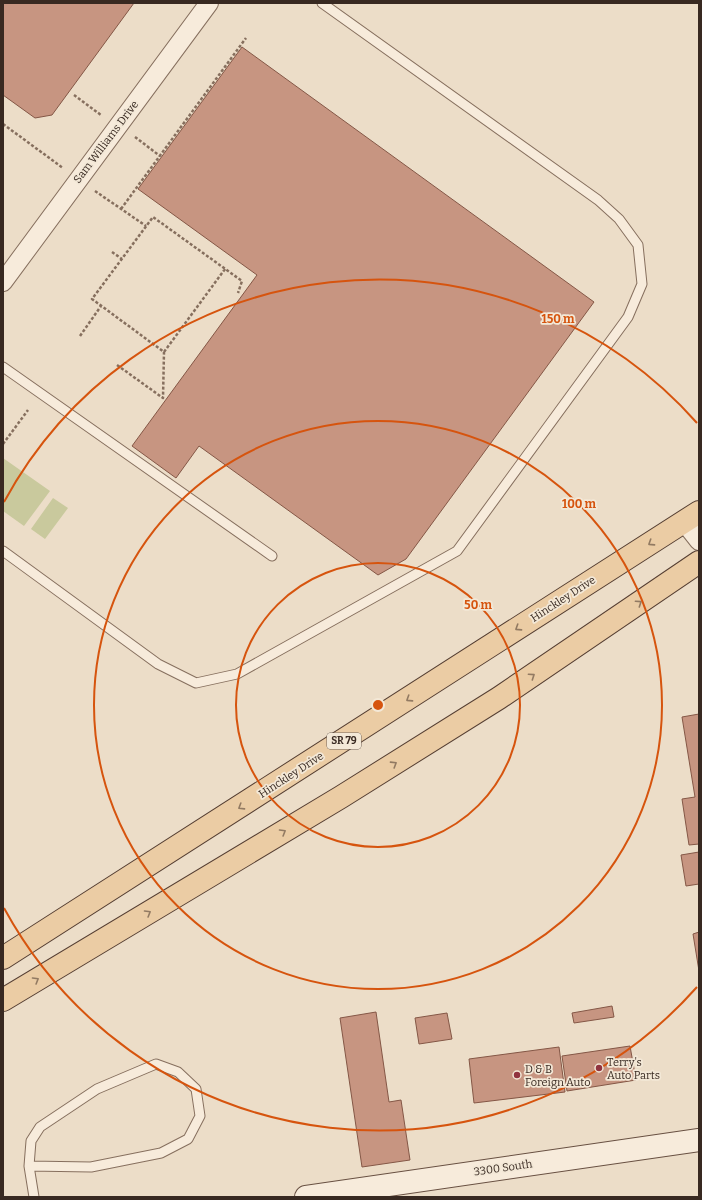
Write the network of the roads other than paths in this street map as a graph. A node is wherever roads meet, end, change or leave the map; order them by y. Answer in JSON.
{"nodes":[{"id":1,"x":209,"y":3,"type":"edge"},
{"id":2,"x":322,"y":3,"type":"edge"},
{"id":3,"x":3,"y":282,"type":"edge"},
{"id":4,"x":3,"y":367,"type":"edge"},
{"id":5,"x":692,"y":517,"type":"edge"},
{"id":6,"x":699,"y":540,"type":"edge"},
{"id":7,"x":3,"y":551,"type":"edge"},
{"id":8,"x":272,"y":556,"type":"dead end"},
{"id":9,"x":699,"y":562,"type":"edge"},
{"id":10,"x":3,"y":958,"type":"edge"},
{"id":11,"x":3,"y":1000,"type":"edge"},
{"id":12,"x":699,"y":1141,"type":"edge"},
{"id":13,"x":29,"y":1166,"type":"junction"},
{"id":14,"x":34,"y":1197,"type":"edge"},
{"id":15,"x":306,"y":1197,"type":"edge"}],
"edges":[{"from":1,"to":3,"type":"street","name":"Sam Williams Drive"},
{"from":2,"to":7,"type":"lane"},
{"from":4,"to":8,"type":"lane"},
{"from":5,"to":6,"type":"street"},
{"from":5,"to":10,"type":"main road","name":"Hinckley Drive","number":"SR 79","one_way":true},
{"from":11,"to":9,"type":"main road","one_way":true},
{"from":12,"to":15,"type":"street","name":"3300 South"},
{"from":13,"to":13,"type":"lane"},
{"from":13,"to":14,"type":"lane"}]}
